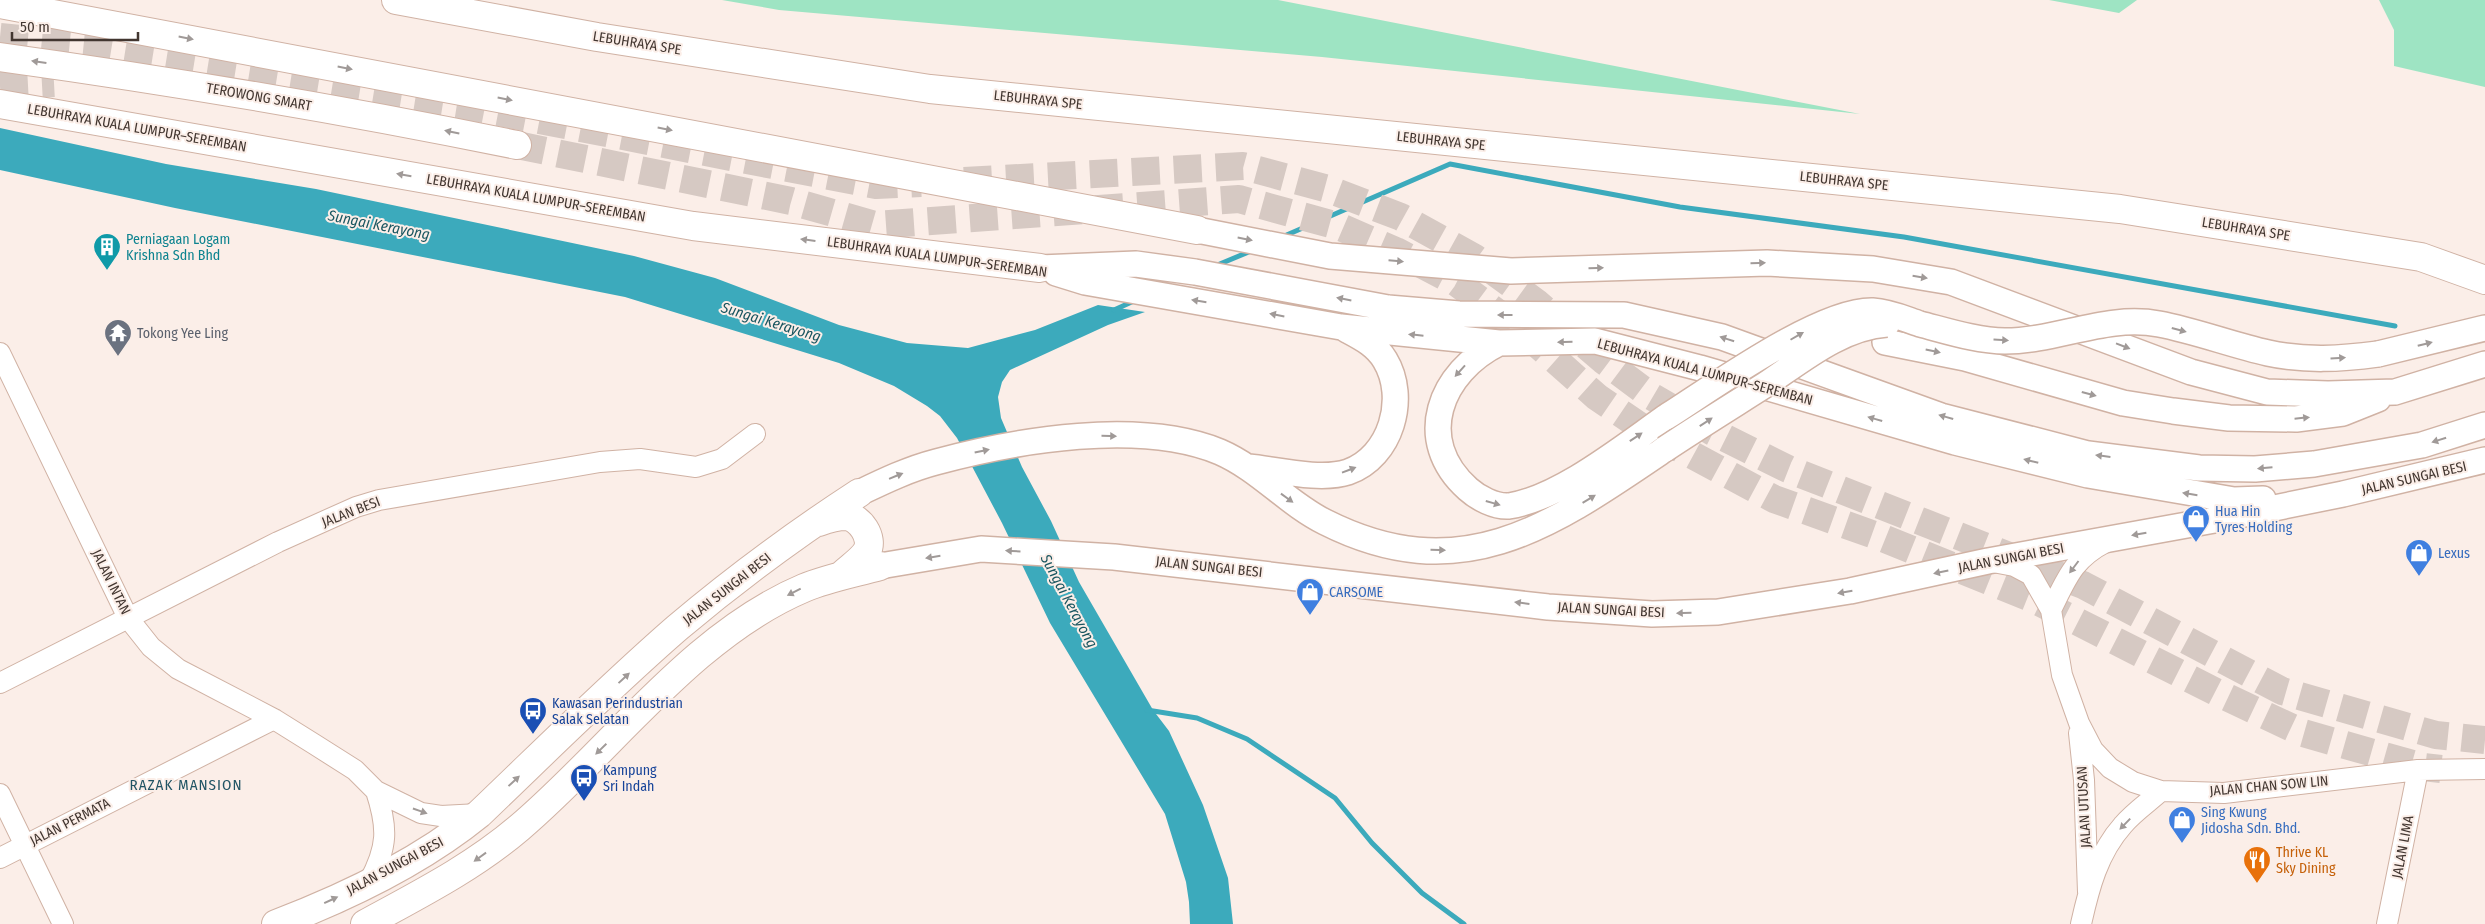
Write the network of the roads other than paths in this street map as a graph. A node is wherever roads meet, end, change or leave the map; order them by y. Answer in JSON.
{"nodes":[{"id":1,"x":396,"y":0,"type":"edge"},
{"id":2,"x":463,"y":0,"type":"edge"},
{"id":3,"x":0,"y":4,"type":"edge"},
{"id":4,"x":0,"y":57,"type":"edge"},
{"id":5,"x":156,"y":79,"type":"junction"},
{"id":6,"x":54,"y":83,"type":"tunnel mouth"},
{"id":7,"x":0,"y":104,"type":"edge"},
{"id":8,"x":517,"y":145,"type":"tunnel mouth"},
{"id":9,"x":1197,"y":230,"type":"joint"},
{"id":10,"x":2485,"y":262,"type":"edge"},
{"id":11,"x":1040,"y":268,"type":"junction"},
{"id":12,"x":2485,"y":280,"type":"edge"},
{"id":13,"x":1919,"y":324,"type":"junction"},
{"id":14,"x":1341,"y":327,"type":"junction"},
{"id":15,"x":2485,"y":328,"type":"edge"},
{"id":16,"x":1499,"y":343,"type":"junction"},
{"id":17,"x":0,"y":353,"type":"edge"},
{"id":18,"x":2485,"y":364,"type":"edge"},
{"id":19,"x":1767,"y":383,"type":"junction"},
{"id":20,"x":2395,"y":392,"type":"junction"},
{"id":21,"x":2485,"y":425,"type":"edge"},
{"id":22,"x":754,"y":434,"type":"dead end"},
{"id":23,"x":2485,"y":460,"type":"edge"},
{"id":24,"x":1249,"y":467,"type":"junction"},
{"id":25,"x":859,"y":492,"type":"joint"},
{"id":26,"x":2343,"y":494,"type":"junction"},
{"id":27,"x":813,"y":523,"type":"junction"},
{"id":28,"x":2112,"y":538,"type":"junction"},
{"id":29,"x":1988,"y":562,"type":"junction"},
{"id":30,"x":880,"y":566,"type":"joint"},
{"id":31,"x":840,"y":577,"type":"junction"},
{"id":32,"x":2051,"y":610,"type":"junction"},
{"id":33,"x":128,"y":618,"type":"junction"},
{"id":34,"x":0,"y":683,"type":"edge"},
{"id":35,"x":274,"y":719,"type":"junction"},
{"id":36,"x":2078,"y":723,"type":"junction"},
{"id":37,"x":2485,"y":769,"type":"edge"},
{"id":38,"x":2418,"y":770,"type":"junction"},
{"id":39,"x":376,"y":791,"type":"junction"},
{"id":40,"x":2161,"y":791,"type":"junction"},
{"id":41,"x":0,"y":794,"type":"edge"},
{"id":42,"x":479,"y":814,"type":"junction"},
{"id":43,"x":25,"y":845,"type":"junction"},
{"id":44,"x":0,"y":858,"type":"edge"},
{"id":45,"x":370,"y":882,"type":"junction"},
{"id":46,"x":2088,"y":892,"type":"junction"},
{"id":47,"x":63,"y":924,"type":"edge"},
{"id":48,"x":276,"y":924,"type":"edge"},
{"id":49,"x":364,"y":924,"type":"edge"},
{"id":50,"x":2081,"y":924,"type":"edge"},
{"id":51,"x":2387,"y":924,"type":"edge"}],
"edges":[{"from":1,"to":12,"type":"highway","name":"LEBUHRAYA SPE"},
{"from":2,"to":10,"type":"highway","name":"LEBUHRAYA SPE"},
{"from":3,"to":9,"type":"highway","one_way":true},
{"from":5,"to":4,"type":"highway","name":"TEROWONG SMART","one_way":true},
{"from":5,"to":6,"type":"highway"},
{"from":8,"to":5,"type":"highway","name":"TEROWONG SMART","one_way":true},
{"from":11,"to":7,"type":"highway","name":"LEBUHRAYA KUALA LUMPUR–SEREMBAN","one_way":true},
{"from":9,"to":20,"type":"main road","one_way":true},
{"from":14,"to":11,"type":"main road","name":"LEBUHRAYA KUALA LUMPUR–SEREMBAN","one_way":true},
{"from":21,"to":11,"type":"main road","one_way":true},
{"from":13,"to":15,"type":"main road","one_way":true,"bridge":true},
{"from":16,"to":13,"type":"main road","one_way":true,"bridge":true},
{"from":13,"to":19,"type":"main road","bridge":true},
{"from":16,"to":14,"type":"main road","name":"LEBUHRAYA KUALA LUMPUR–SEREMBAN","one_way":true},
{"from":24,"to":14,"type":"main road","one_way":true},
{"from":26,"to":16,"type":"main road","name":"LEBUHRAYA KUALA LUMPUR–SEREMBAN","one_way":true},
{"from":17,"to":33,"type":"street","name":"JALAN INTAN"},
{"from":18,"to":20,"type":"main road"},
{"from":19,"to":20,"type":"main road","one_way":true,"bridge":true},
{"from":24,"to":19,"type":"main road","one_way":true,"bridge":true},
{"from":22,"to":33,"type":"street","name":"JALAN BESI"},
{"from":23,"to":26,"type":"main road","name":"JALAN SUNGAI BESI"},
{"from":25,"to":24,"type":"main road","name":"JALAN SUNGAI BESI","one_way":true},
{"from":25,"to":27,"type":"highway","name":"JALAN SUNGAI BESI"},
{"from":26,"to":28,"type":"main road","name":"JALAN SUNGAI BESI","one_way":true},
{"from":27,"to":31,"type":"highway"},
{"from":42,"to":27,"type":"highway","name":"JALAN SUNGAI BESI","one_way":true},
{"from":28,"to":29,"type":"main road","name":"JALAN SUNGAI BESI"},
{"from":28,"to":32,"type":"street","one_way":true},
{"from":29,"to":30,"type":"main road","name":"JALAN SUNGAI BESI","one_way":true},
{"from":29,"to":32,"type":"street","name":"JALAN CHAN SOW LIN"},
{"from":30,"to":31,"type":"highway","name":"JALAN SUNGAI BESI"},
{"from":31,"to":49,"type":"highway","name":"JALAN SUNGAI BESI","one_way":true},
{"from":32,"to":36,"type":"street","name":"JALAN CHAN SOW LIN"},
{"from":33,"to":34,"type":"street","name":"JALAN BESI"},
{"from":33,"to":35,"type":"street","name":"JALAN INTAN"},
{"from":35,"to":39,"type":"street","name":"JALAN INTAN"},
{"from":35,"to":43,"type":"street","name":"JALAN PERMATA"},
{"from":36,"to":40,"type":"street","name":"JALAN CHAN SOW LIN"},
{"from":36,"to":46,"type":"street","name":"JALAN UTUSAN"},
{"from":37,"to":38,"type":"street","name":"JALAN CHAN SOW LIN"},
{"from":38,"to":40,"type":"street","name":"JALAN CHAN SOW LIN"},
{"from":38,"to":51,"type":"street","name":"JALAN LIMA"},
{"from":39,"to":42,"type":"street","name":"JALAN INTAN","one_way":true},
{"from":39,"to":45,"type":"street","name":"JALAN INTAN"},
{"from":40,"to":46,"type":"street","name":"JALAN UTUSAN","one_way":true},
{"from":41,"to":43,"type":"street"},
{"from":42,"to":45,"type":"highway","name":"JALAN SUNGAI BESI"},
{"from":43,"to":44,"type":"street","name":"JALAN PERMATA"},
{"from":43,"to":47,"type":"street"},
{"from":48,"to":45,"type":"highway","name":"JALAN SUNGAI BESI","one_way":true},
{"from":46,"to":50,"type":"street","name":"JALAN UTUSAN"}]}
